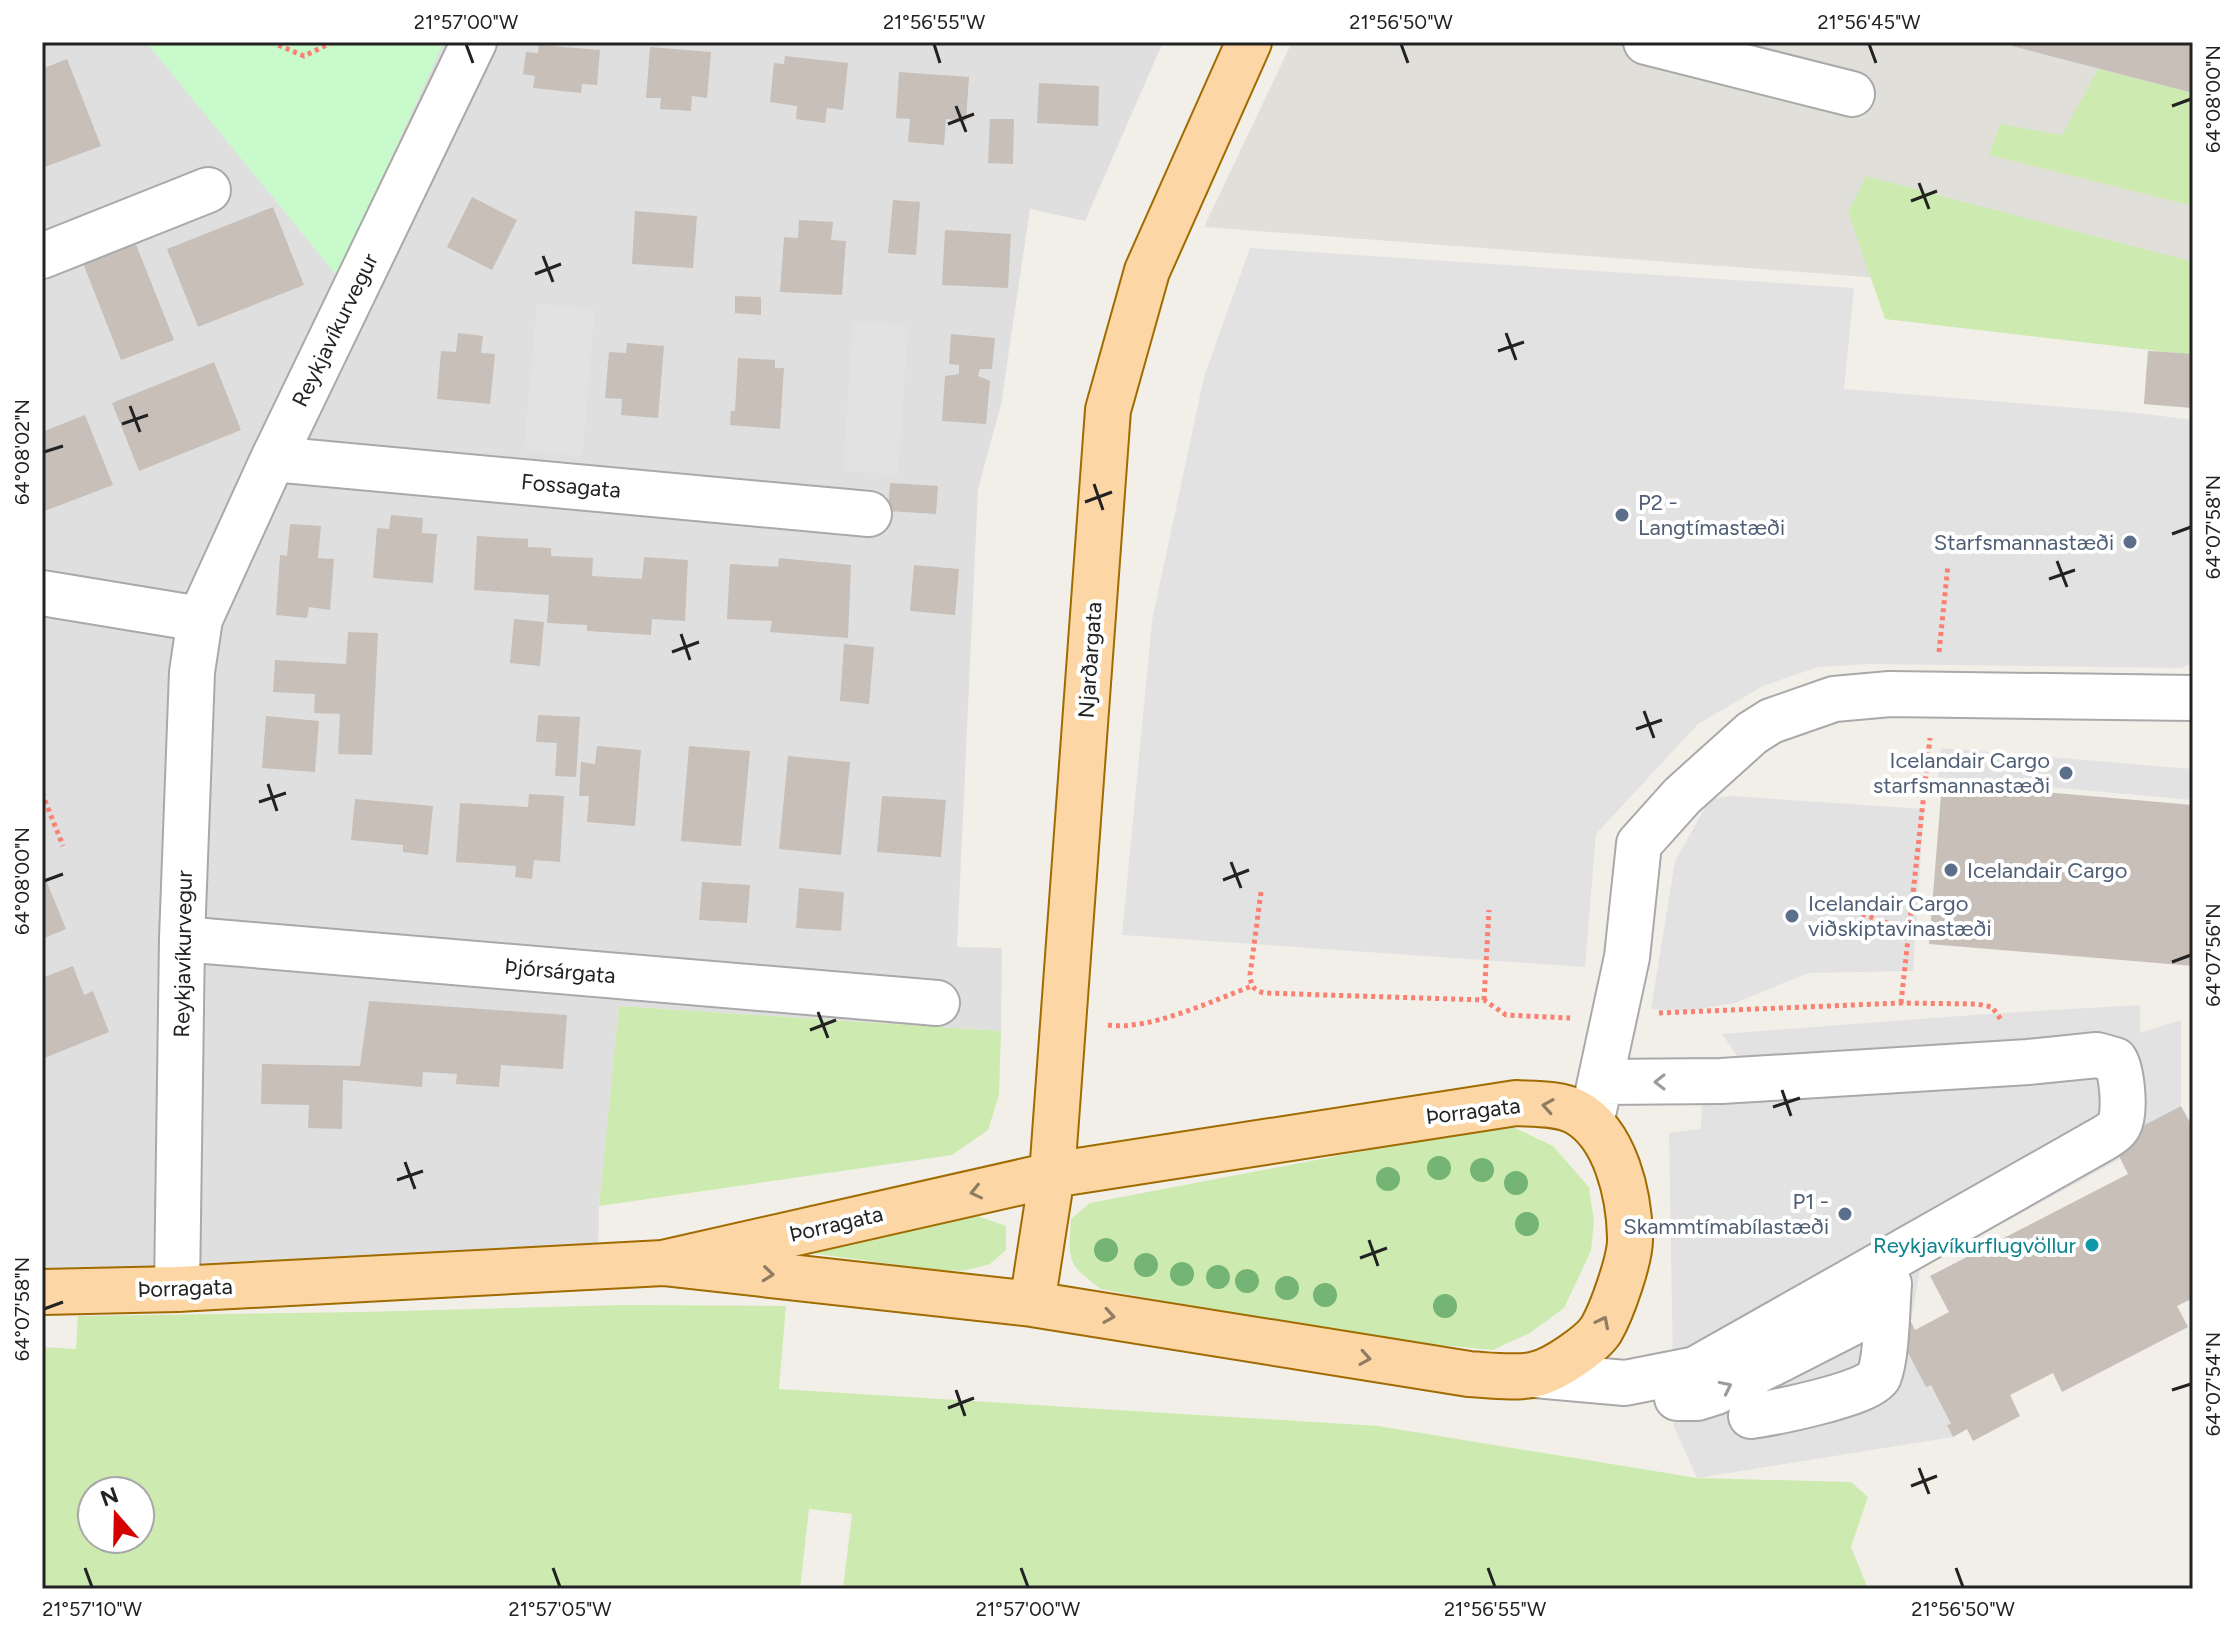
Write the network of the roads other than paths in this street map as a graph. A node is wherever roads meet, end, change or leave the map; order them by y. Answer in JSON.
{"nodes":[{"id":1,"x":474,"y":42,"type":"edge"},
{"id":2,"x":1249,"y":42,"type":"edge"},
{"id":3,"x":1646,"y":42,"type":"edge"},
{"id":4,"x":1852,"y":94,"type":"dead end"},
{"id":5,"x":208,"y":190,"type":"dead end"},
{"id":6,"x":42,"y":256,"type":"edge"},
{"id":7,"x":273,"y":459,"type":"junction"},
{"id":8,"x":869,"y":514,"type":"dead end"},
{"id":9,"x":42,"y":593,"type":"edge"},
{"id":10,"x":200,"y":619,"type":"junction"},
{"id":11,"x":2193,"y":698,"type":"edge"},
{"id":12,"x":182,"y":939,"type":"junction"},
{"id":13,"x":937,"y":1003,"type":"dead end"},
{"id":14,"x":1600,"y":1082,"type":"junction"},
{"id":15,"x":1591,"y":1124,"type":"junction"},
{"id":16,"x":1052,"y":1175,"type":"junction"},
{"id":17,"x":1892,"y":1258,"type":"junction"},
{"id":18,"x":663,"y":1263,"type":"junction"},
{"id":19,"x":177,"y":1289,"type":"junction"},
{"id":20,"x":42,"y":1292,"type":"edge"},
{"id":21,"x":1032,"y":1304,"type":"junction"},
{"id":22,"x":1887,"y":1305,"type":"junction"},
{"id":23,"x":1535,"y":1375,"type":"junction"},
{"id":24,"x":1625,"y":1383,"type":"junction"},
{"id":25,"x":1751,"y":1416,"type":"dead end"}],
"edges":[{"from":1,"to":7,"type":"street","name":"Reykjavíkurvegur"},
{"from":2,"to":16,"type":"main road","name":"Njarðargata"},
{"from":3,"to":4,"type":"street"},
{"from":5,"to":6,"type":"street"},
{"from":7,"to":8,"type":"street","name":"Fossagata"},
{"from":7,"to":10,"type":"street","name":"Reykjavíkurvegur"},
{"from":9,"to":10,"type":"street"},
{"from":10,"to":12,"type":"street","name":"Reykjavíkurvegur"},
{"from":11,"to":14,"type":"street"},
{"from":12,"to":13,"type":"street","name":"Þjórsárgata"},
{"from":12,"to":19,"type":"street","name":"Reykjavíkurvegur"},
{"from":14,"to":15,"type":"street"},
{"from":17,"to":14,"type":"street","one_way":true},
{"from":15,"to":16,"type":"main road","name":"Þorragata","one_way":true},
{"from":23,"to":15,"type":"main road","name":"Þorragata","one_way":true},
{"from":16,"to":18,"type":"main road","name":"Þorragata","one_way":true},
{"from":16,"to":21,"type":"main road","name":"Njarðargata"},
{"from":17,"to":22,"type":"street"},
{"from":17,"to":24,"type":"street"},
{"from":18,"to":19,"type":"main road","name":"Þorragata"},
{"from":18,"to":21,"type":"main road","name":"Þorragata","one_way":true},
{"from":19,"to":20,"type":"main road","name":"Þorragata"},
{"from":21,"to":23,"type":"main road","name":"Þorragata","one_way":true},
{"from":24,"to":22,"type":"street","one_way":true},
{"from":22,"to":25,"type":"street"},
{"from":23,"to":24,"type":"street"}]}
